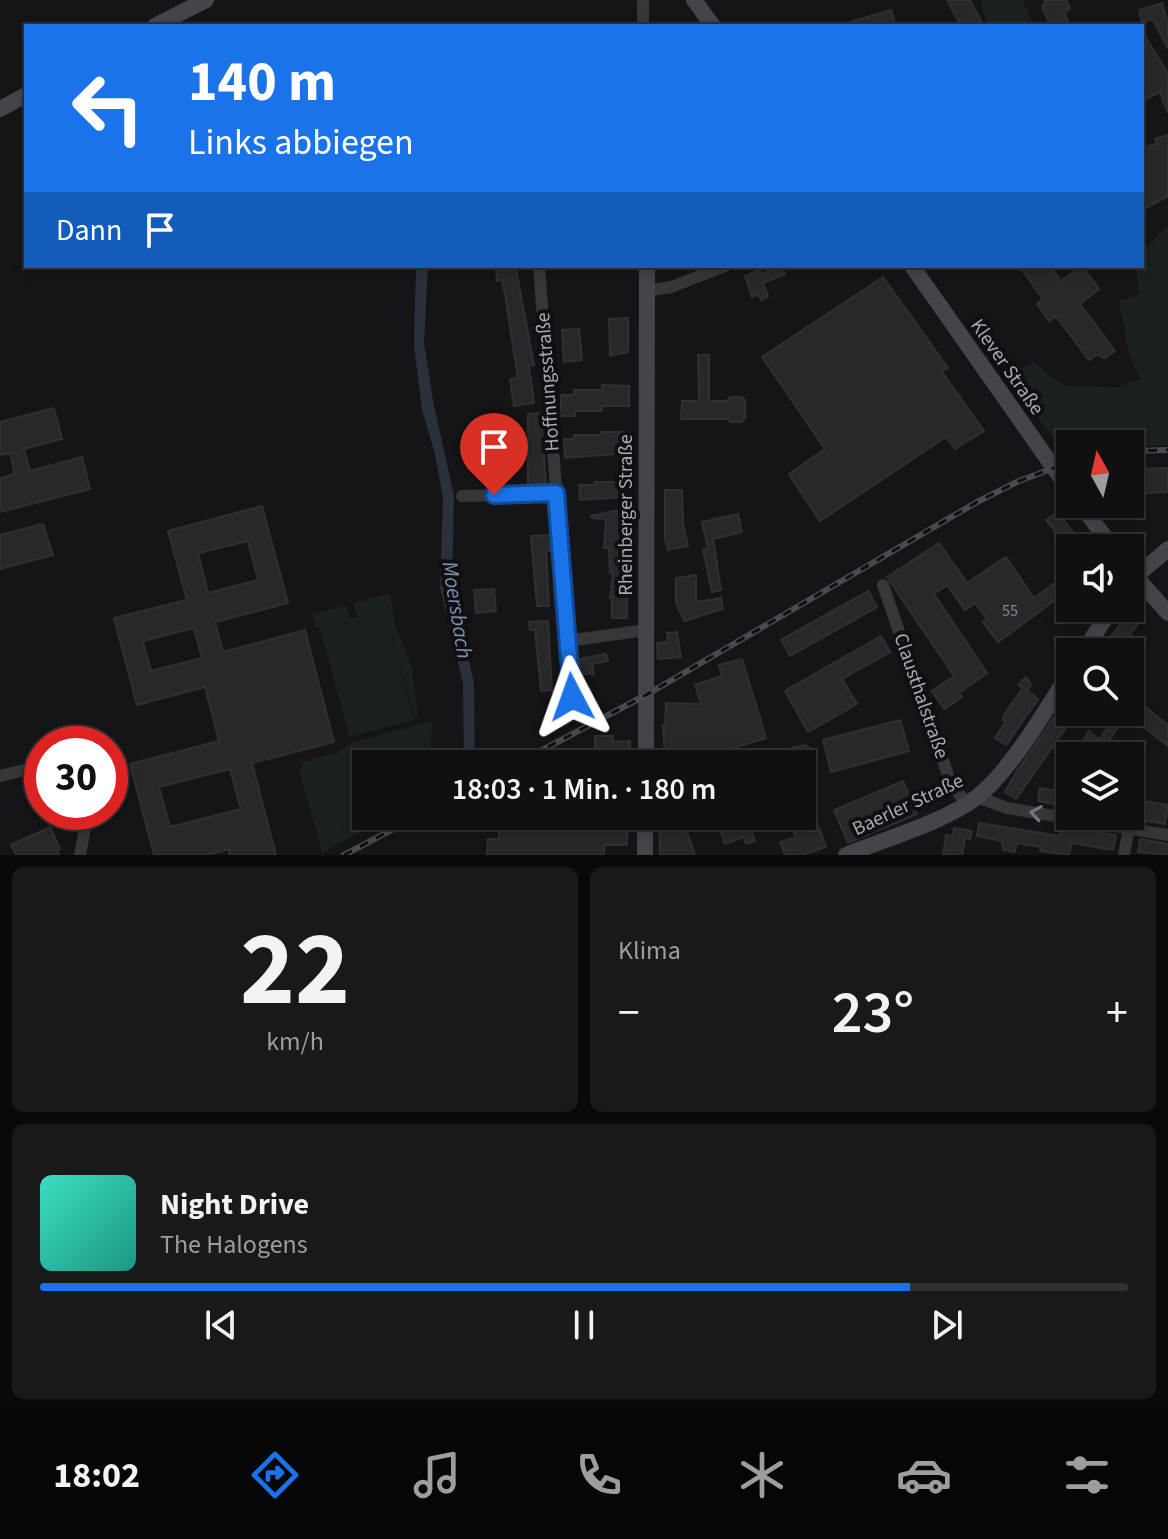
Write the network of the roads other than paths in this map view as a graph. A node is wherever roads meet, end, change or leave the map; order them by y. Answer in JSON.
{"nodes":[{"id":1,"x":206,"y":0,"type":"edge"},
{"id":2,"x":643,"y":0,"type":"edge"},
{"id":3,"x":694,"y":0,"type":"edge"},
{"id":4,"x":159,"y":24,"type":"edge"},
{"id":5,"x":643,"y":24,"type":"edge"},
{"id":6,"x":712,"y":24,"type":"edge"},
{"id":7,"x":24,"y":96,"type":"edge"},
{"id":8,"x":0,"y":109,"type":"edge"},
{"id":9,"x":539,"y":268,"type":"edge"},
{"id":10,"x":647,"y":268,"type":"edge"},
{"id":11,"x":720,"y":268,"type":"edge"},
{"id":12,"x":913,"y":268,"type":"edge"},
{"id":13,"x":646,"y":291,"type":"junction"},
{"id":14,"x":1056,"y":471,"type":"edge"},
{"id":15,"x":556,"y":493,"type":"junction"},
{"id":16,"x":462,"y":496,"type":"dead end"},
{"id":17,"x":1168,"y":549,"type":"edge"},
{"id":18,"x":1144,"y":567,"type":"edge"},
{"id":19,"x":883,"y":585,"type":"dead end"},
{"id":20,"x":1144,"y":589,"type":"edge"},
{"id":21,"x":1168,"y":613,"type":"edge"},
{"id":22,"x":646,"y":630,"type":"junction"},
{"id":23,"x":567,"y":641,"type":"junction"},
{"id":24,"x":1056,"y":692,"type":"edge"},
{"id":25,"x":572,"y":697,"type":"dead end"},
{"id":26,"x":646,"y":750,"type":"edge"},
{"id":27,"x":24,"y":770,"type":"edge"},
{"id":28,"x":0,"y":776,"type":"edge"},
{"id":29,"x":972,"y":800,"type":"junction"},
{"id":30,"x":1056,"y":816,"type":"edge"},
{"id":31,"x":85,"y":830,"type":"edge"},
{"id":32,"x":645,"y":830,"type":"edge"},
{"id":33,"x":1129,"y":830,"type":"edge"},
{"id":34,"x":1140,"y":830,"type":"edge"},
{"id":35,"x":1168,"y":835,"type":"edge"},
{"id":36,"x":880,"y":849,"type":"edge"},
{"id":37,"x":80,"y":855,"type":"edge"},
{"id":38,"x":645,"y":855,"type":"edge"},
{"id":39,"x":846,"y":855,"type":"edge"},
{"id":40,"x":1124,"y":855,"type":"edge"}],
"edges":[{"from":1,"to":4,"type":"main road"},
{"from":2,"to":5,"type":"street"},
{"from":3,"to":6,"type":"main road"},
{"from":7,"to":8,"type":"main road"},
{"from":9,"to":15,"type":"street","name":"Hoffnungsstraße"},
{"from":10,"to":13,"type":"main road","name":"Rheinberger Straße"},
{"from":11,"to":13,"type":"street"},
{"from":12,"to":14,"type":"main road","name":"Klever Straße"},
{"from":13,"to":22,"type":"main road","name":"Rheinberger Straße"},
{"from":15,"to":16,"type":"street"},
{"from":15,"to":23,"type":"street","name":"Hoffnungsstraße"},
{"from":17,"to":18,"type":"main road"},
{"from":19,"to":29,"type":"street","name":"Clausthalstraße"},
{"from":20,"to":21,"type":"main road"},
{"from":22,"to":23,"type":"street"},
{"from":22,"to":26,"type":"main road","name":"Rheinberger Straße"},
{"from":23,"to":25,"type":"street","name":"Hoffnungsstraße"},
{"from":24,"to":29,"type":"main road","name":"Baerler Straße"},
{"from":27,"to":28,"type":"street"},
{"from":30,"to":29,"type":"street","one_way":true},
{"from":29,"to":36,"type":"main road","name":"Baerler Straße"},
{"from":31,"to":37,"type":"street"},
{"from":32,"to":38,"type":"main road"},
{"from":33,"to":40,"type":"street"},
{"from":34,"to":35,"type":"street"},
{"from":36,"to":39,"type":"main road","name":"Baerler Straße"}]}
